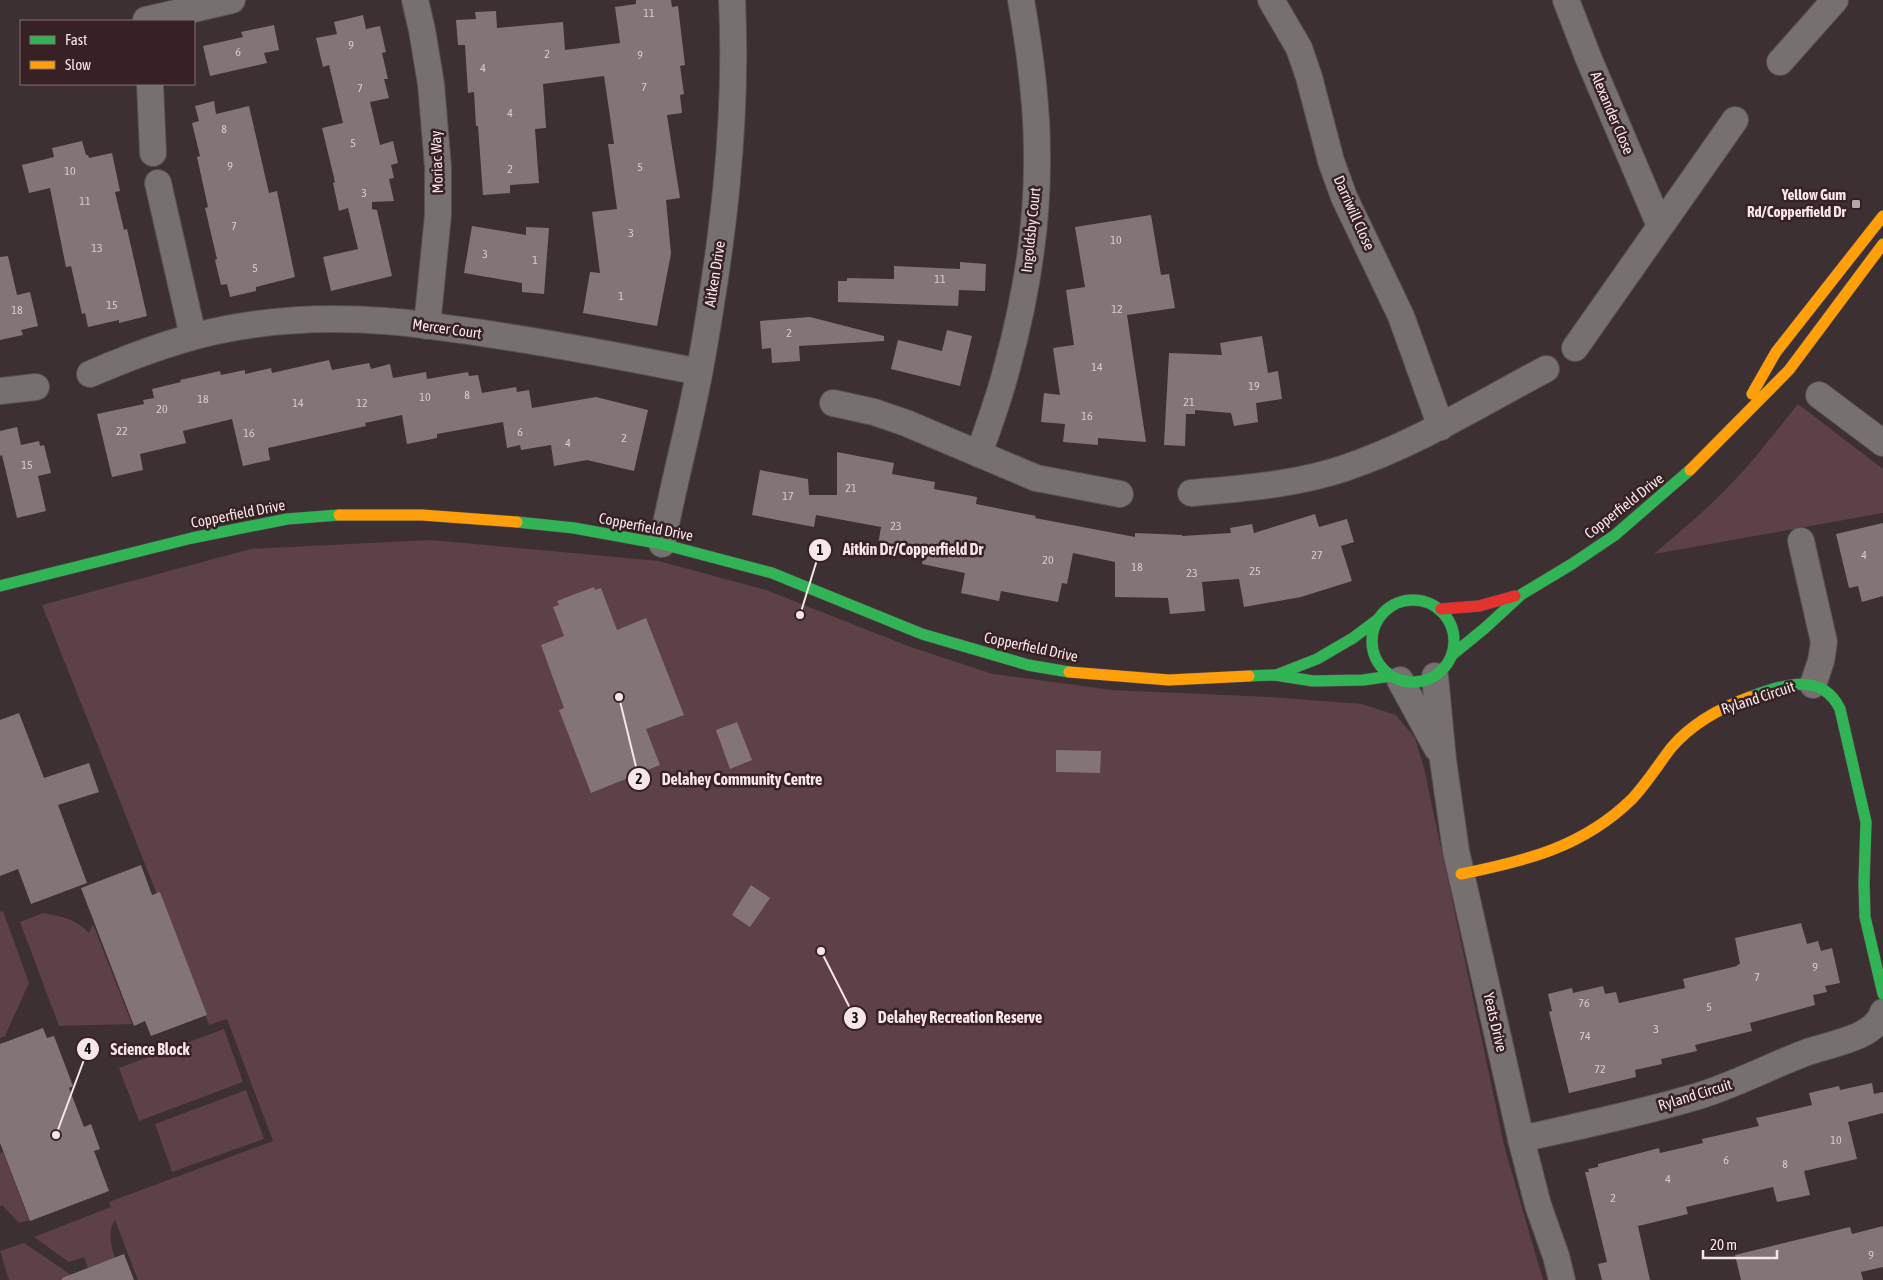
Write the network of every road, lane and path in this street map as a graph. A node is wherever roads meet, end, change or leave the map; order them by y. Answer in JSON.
{"nodes":[{"id":1,"x":232,"y":0,"type":"edge"},
{"id":2,"x":415,"y":0,"type":"edge"},
{"id":3,"x":732,"y":0,"type":"edge"},
{"id":4,"x":1021,"y":0,"type":"edge"},
{"id":5,"x":1271,"y":0,"type":"edge"},
{"id":6,"x":1566,"y":0,"type":"edge"},
{"id":7,"x":1835,"y":0,"type":"edge"},
{"id":8,"x":145,"y":14,"type":"edge"},
{"id":9,"x":1780,"y":62,"type":"dead end"},
{"id":10,"x":150,"y":85,"type":"edge"},
{"id":11,"x":1735,"y":120,"type":"dead end"},
{"id":12,"x":153,"y":153,"type":"dead end"},
{"id":13,"x":158,"y":183,"type":"dead end"},
{"id":14,"x":1883,"y":216,"type":"edge"},
{"id":15,"x":1660,"y":226,"type":"junction"},
{"id":16,"x":1883,"y":244,"type":"edge"},
{"id":17,"x":427,"y":326,"type":"junction"},
{"id":18,"x":194,"y":336,"type":"junction"},
{"id":19,"x":1575,"y":348,"type":"dead end"},
{"id":20,"x":1546,"y":369,"type":"dead end"},
{"id":21,"x":699,"y":372,"type":"junction"},
{"id":22,"x":90,"y":374,"type":"dead end"},
{"id":23,"x":36,"y":387,"type":"dead end"},
{"id":24,"x":0,"y":391,"type":"edge"},
{"id":25,"x":1819,"y":396,"type":"dead end"},
{"id":26,"x":833,"y":403,"type":"dead end"},
{"id":27,"x":1441,"y":426,"type":"junction"},
{"id":28,"x":1733,"y":428,"type":"junction"},
{"id":29,"x":1883,"y":443,"type":"edge"},
{"id":30,"x":979,"y":454,"type":"junction"},
{"id":31,"x":1191,"y":493,"type":"dead end"},
{"id":32,"x":1120,"y":494,"type":"dead end"},
{"id":33,"x":1801,"y":541,"type":"dead end"},
{"id":34,"x":662,"y":544,"type":"junction"},
{"id":35,"x":0,"y":586,"type":"edge"},
{"id":36,"x":1522,"y":594,"type":"junction"},
{"id":37,"x":1440,"y":609,"type":"junction"},
{"id":38,"x":1377,"y":620,"type":"junction"},
{"id":39,"x":1452,"y":655,"type":"junction"},
{"id":40,"x":1275,"y":675,"type":"junction"},
{"id":41,"x":1435,"y":676,"type":"junction"},
{"id":42,"x":1395,"y":678,"type":"junction"},
{"id":43,"x":1813,"y":685,"type":"junction"},
{"id":44,"x":1443,"y":760,"type":"junction"},
{"id":45,"x":1461,"y":874,"type":"junction"},
{"id":46,"x":1883,"y":994,"type":"edge"},
{"id":47,"x":1883,"y":1013,"type":"edge"},
{"id":48,"x":1521,"y":1139,"type":"junction"},
{"id":49,"x":1562,"y":1280,"type":"edge"}],
"edges":[{"from":1,"to":8,"type":"street"},
{"from":2,"to":17,"type":"street","name":"Moriac Way"},
{"from":3,"to":21,"type":"street","name":"Aitken Drive"},
{"from":4,"to":30,"type":"street","name":"Ingoldsby Court"},
{"from":5,"to":27,"type":"street","name":"Darriwill Close"},
{"from":6,"to":15,"type":"street","name":"Alexander Close"},
{"from":7,"to":9,"type":"street"},
{"from":10,"to":12,"type":"street"},
{"from":11,"to":15,"type":"street"},
{"from":13,"to":18,"type":"street"},
{"from":14,"to":28,"type":"street","name":"Copperfield Drive"},
{"from":15,"to":19,"type":"street"},
{"from":16,"to":28,"type":"street","name":"Copperfield Drive"},
{"from":17,"to":18,"type":"street","name":"Mercer Court"},
{"from":17,"to":21,"type":"street","name":"Mercer Court"},
{"from":18,"to":22,"type":"street","name":"Mercer Court"},
{"from":20,"to":27,"type":"street"},
{"from":21,"to":34,"type":"street","name":"Aitken Drive"},
{"from":23,"to":24,"type":"street"},
{"from":25,"to":29,"type":"street"},
{"from":26,"to":30,"type":"street"},
{"from":27,"to":31,"type":"street"},
{"from":28,"to":36,"type":"street","name":"Copperfield Drive"},
{"from":30,"to":32,"type":"street"},
{"from":33,"to":43,"type":"street"},
{"from":34,"to":35,"type":"street","name":"Copperfield Drive"},
{"from":34,"to":40,"type":"street","name":"Copperfield Drive"},
{"from":36,"to":37,"type":"street","name":"Copperfield Drive"},
{"from":36,"to":39,"type":"street","name":"Copperfield Drive"},
{"from":37,"to":38,"type":"street"},
{"from":37,"to":39,"type":"street"},
{"from":38,"to":40,"type":"street","name":"Copperfield Drive"},
{"from":38,"to":42,"type":"street"},
{"from":39,"to":41,"type":"street"},
{"from":40,"to":42,"type":"street","name":"Copperfield Drive"},
{"from":41,"to":42,"type":"street"},
{"from":41,"to":44,"type":"street","name":"Yeats Drive"},
{"from":42,"to":44,"type":"street","name":"Yeats Drive"},
{"from":43,"to":45,"type":"street","name":"Ryland Circuit"},
{"from":43,"to":46,"type":"street","name":"Ryland Circuit"},
{"from":44,"to":45,"type":"street","name":"Yeats Drive"},
{"from":45,"to":48,"type":"street","name":"Yeats Drive"},
{"from":47,"to":48,"type":"street","name":"Ryland Circuit"},
{"from":48,"to":49,"type":"street","name":"Yeats Drive"}]}
